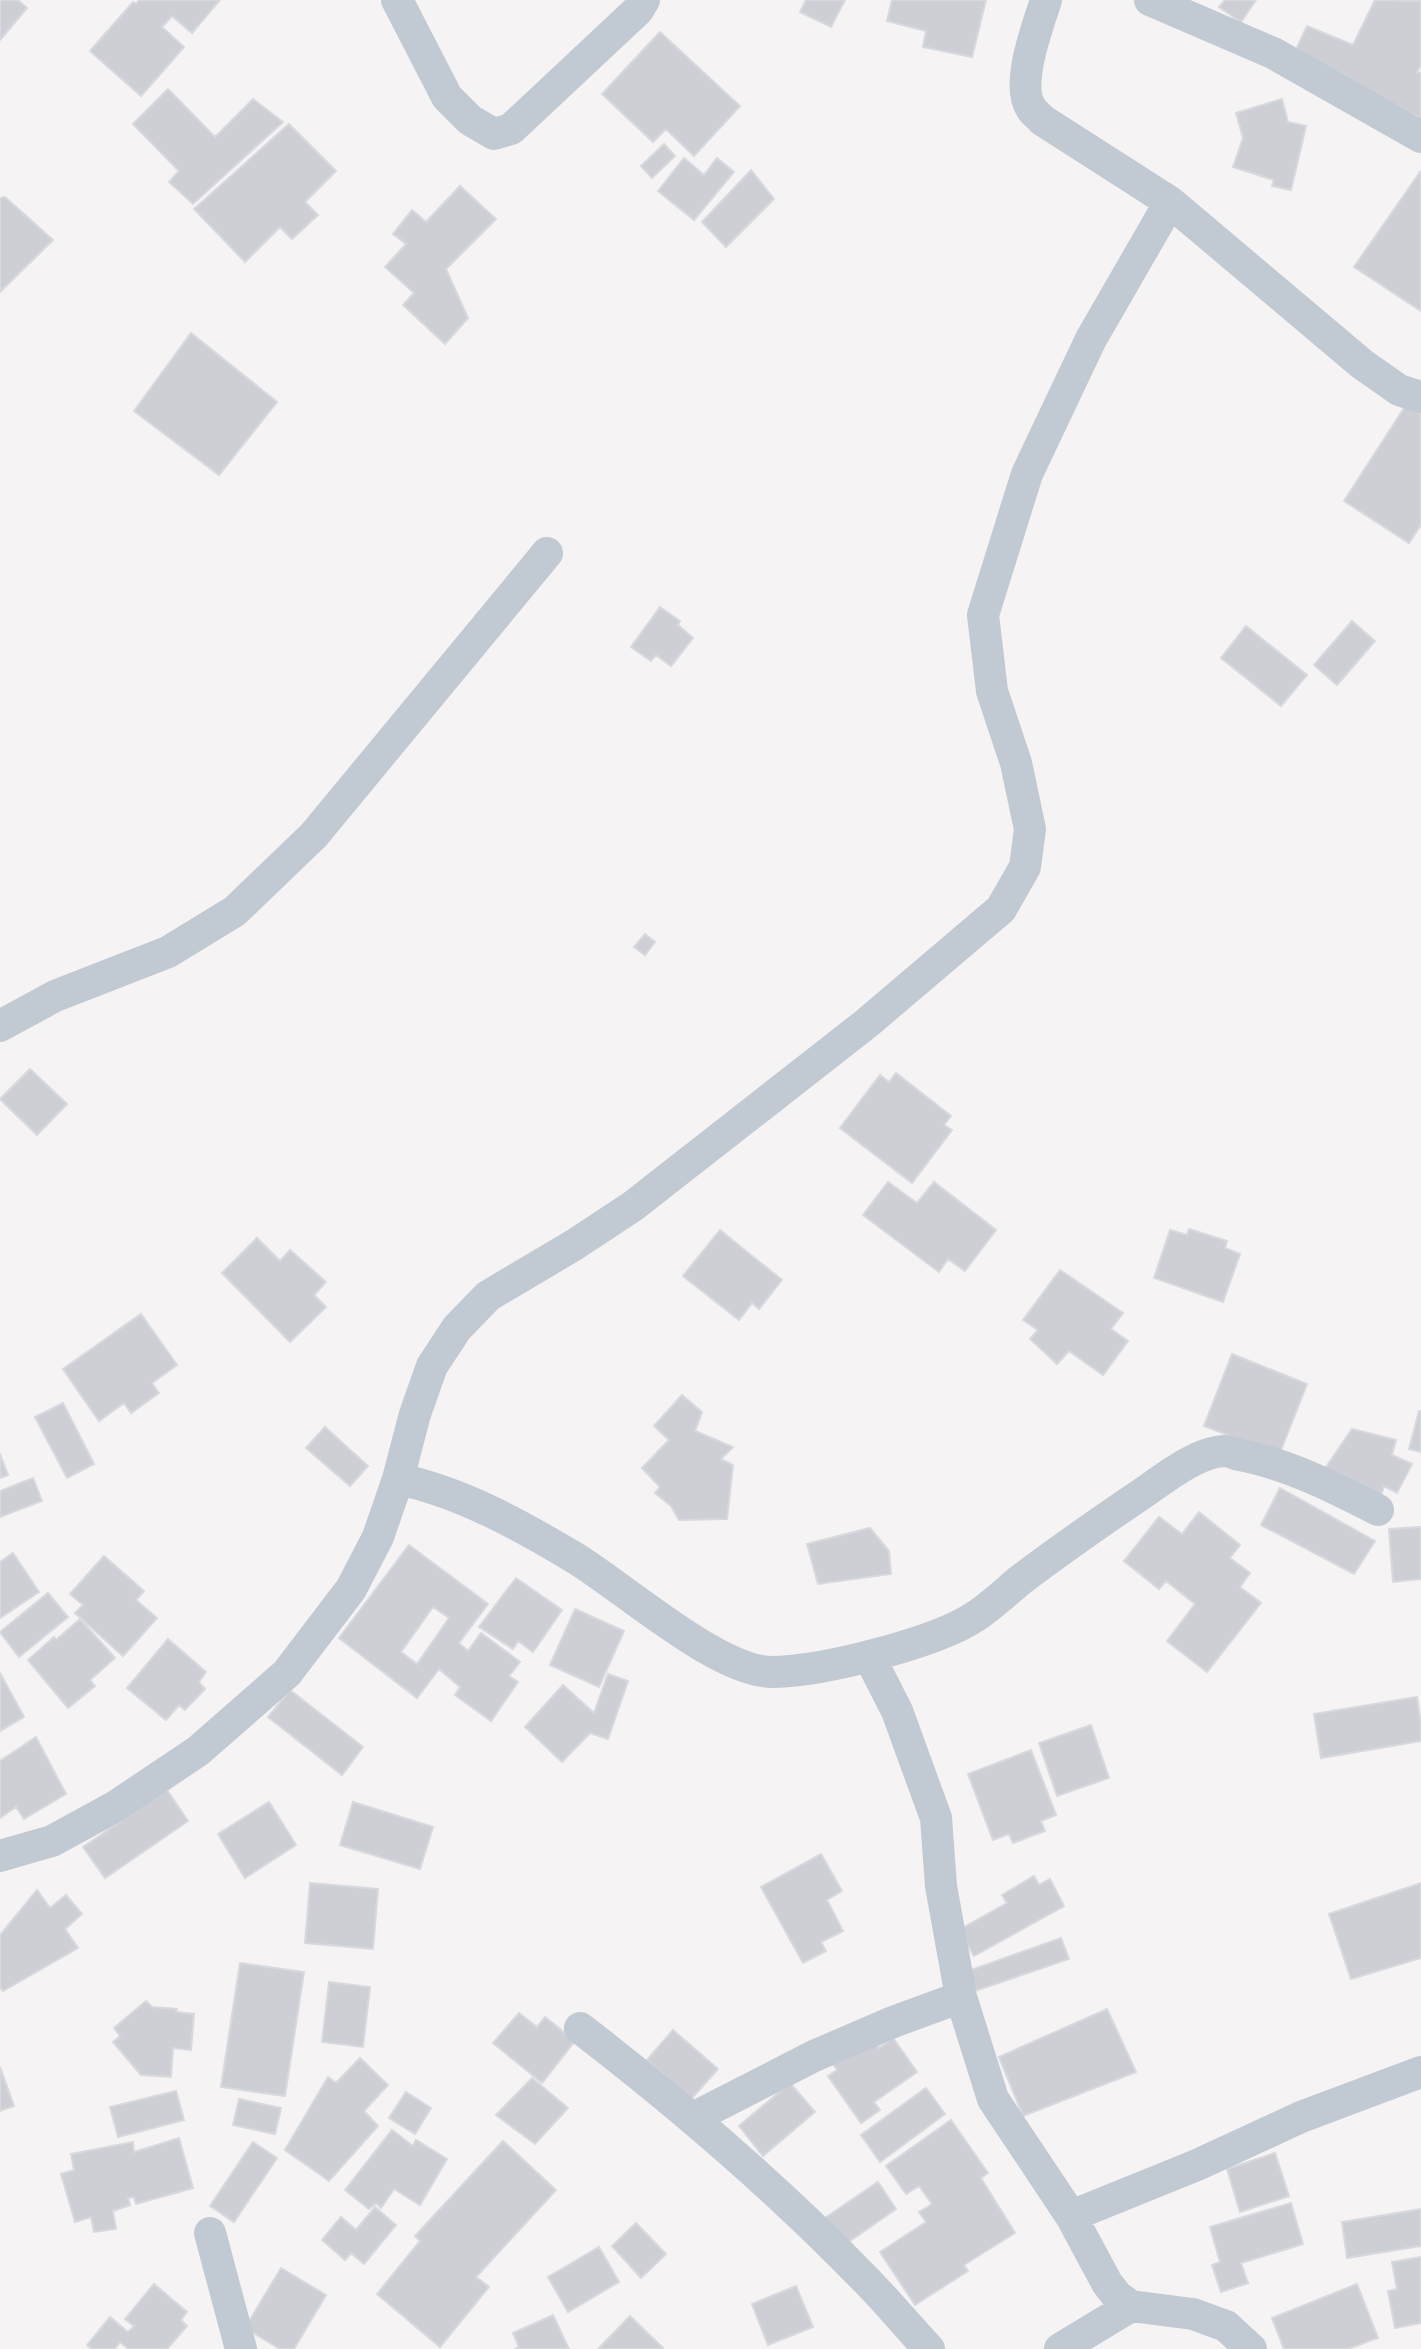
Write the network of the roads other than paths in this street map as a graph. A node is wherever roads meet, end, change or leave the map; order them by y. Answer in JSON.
{"nodes":[{"id":1,"x":397,"y":0,"type":"edge"},
{"id":2,"x":644,"y":0,"type":"edge"},
{"id":3,"x":1046,"y":0,"type":"edge"},
{"id":4,"x":1150,"y":0,"type":"edge"},
{"id":5,"x":1421,"y":137,"type":"edge"},
{"id":6,"x":1170,"y":202,"type":"junction"},
{"id":7,"x":1421,"y":397,"type":"edge"},
{"id":8,"x":547,"y":553,"type":"dead end"},
{"id":9,"x":0,"y":1026,"type":"edge"},
{"id":10,"x":398,"y":1479,"type":"junction"},
{"id":11,"x":1378,"y":1510,"type":"dead end"},
{"id":12,"x":869,"y":1656,"type":"junction"},
{"id":13,"x":0,"y":1856,"type":"edge"},
{"id":14,"x":961,"y":1997,"type":"junction"},
{"id":15,"x":580,"y":2028,"type":"dead end"},
{"id":16,"x":1421,"y":2072,"type":"edge"},
{"id":17,"x":693,"y":2118,"type":"junction"},
{"id":18,"x":1071,"y":2216,"type":"junction"},
{"id":19,"x":210,"y":2233,"type":"dead end"},
{"id":20,"x":1132,"y":2306,"type":"junction"},
{"id":21,"x":241,"y":2349,"type":"edge"},
{"id":22,"x":929,"y":2349,"type":"edge"},
{"id":23,"x":1060,"y":2349,"type":"edge"},
{"id":24,"x":1251,"y":2349,"type":"edge"}],
"edges":[{"from":1,"to":2,"type":"street"},
{"from":3,"to":6,"type":"street"},
{"from":4,"to":5,"type":"street"},
{"from":6,"to":7,"type":"street"},
{"from":6,"to":10,"type":"street"},
{"from":8,"to":9,"type":"street"},
{"from":10,"to":12,"type":"street"},
{"from":10,"to":13,"type":"street"},
{"from":11,"to":12,"type":"street"},
{"from":12,"to":14,"type":"street"},
{"from":14,"to":17,"type":"street"},
{"from":14,"to":18,"type":"street"},
{"from":15,"to":17,"type":"street"},
{"from":16,"to":18,"type":"street"},
{"from":17,"to":22,"type":"street"},
{"from":18,"to":20,"type":"street"},
{"from":19,"to":21,"type":"street"},
{"from":20,"to":23,"type":"street"},
{"from":20,"to":24,"type":"street"}]}
